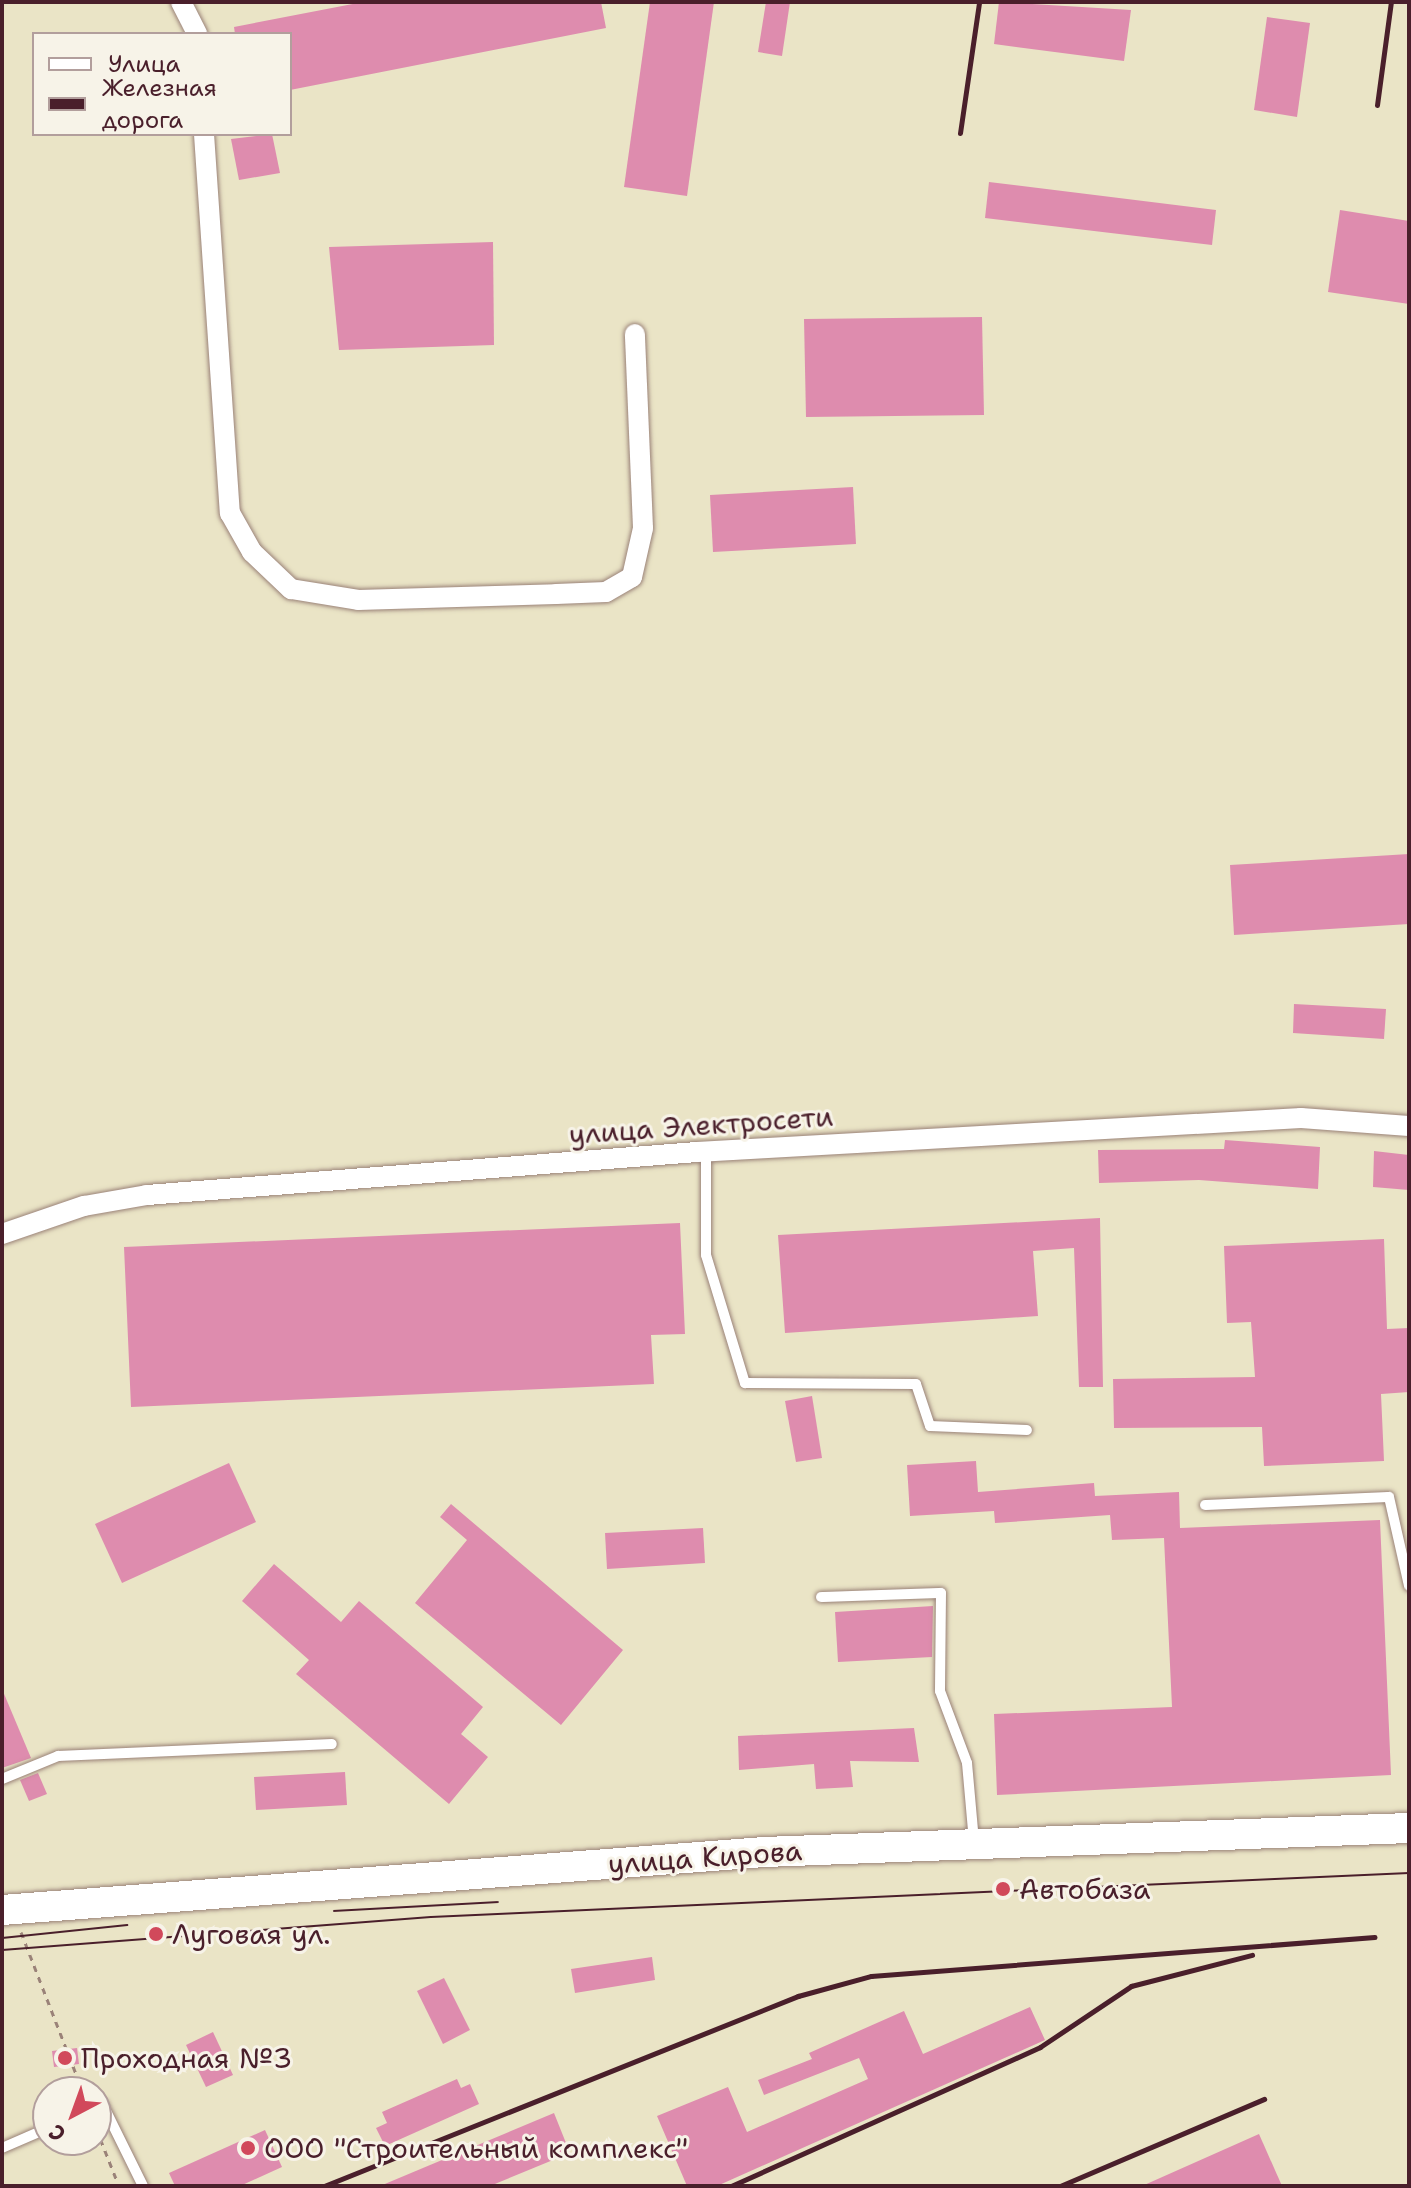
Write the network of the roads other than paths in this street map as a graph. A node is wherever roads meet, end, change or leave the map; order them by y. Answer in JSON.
{"nodes":[{"id":1,"x":181,"y":2,"type":"edge"},
{"id":2,"x":196,"y":32,"type":"edge"},
{"id":3,"x":204,"y":136,"type":"edge"},
{"id":4,"x":635,"y":334,"type":"dead end"},
{"id":5,"x":1409,"y":1126,"type":"edge"},
{"id":6,"x":706,"y":1151,"type":"junction"},
{"id":7,"x":2,"y":1234,"type":"edge"},
{"id":8,"x":1027,"y":1430,"type":"dead end"},
{"id":9,"x":1205,"y":1505,"type":"dead end"},
{"id":10,"x":1409,"y":1586,"type":"edge"},
{"id":11,"x":821,"y":1597,"type":"dead end"},
{"id":12,"x":332,"y":1744,"type":"dead end"},
{"id":13,"x":2,"y":1779,"type":"edge"},
{"id":14,"x":1409,"y":1828,"type":"edge"},
{"id":15,"x":974,"y":1843,"type":"junction"},
{"id":16,"x":4,"y":1905,"type":"edge"},
{"id":17,"x":112,"y":2123,"type":"edge"},
{"id":18,"x":32,"y":2135,"type":"edge"},
{"id":19,"x":2,"y":2148,"type":"edge"},
{"id":20,"x":143,"y":2186,"type":"edge"}],
"edges":[{"from":1,"to":2,"type":"street"},
{"from":3,"to":4,"type":"street"},
{"from":5,"to":6,"type":"street","name":"улица Электросети"},
{"from":6,"to":7,"type":"street","name":"улица Электросети"},
{"from":6,"to":8,"type":"lane"},
{"from":9,"to":10,"type":"lane"},
{"from":11,"to":15,"type":"lane"},
{"from":12,"to":13,"type":"lane"},
{"from":14,"to":15,"type":"main road","name":"улица Кирова"},
{"from":15,"to":16,"type":"main road","name":"улица Кирова"},
{"from":17,"to":20,"type":"lane"},
{"from":18,"to":19,"type":"lane"}]}
